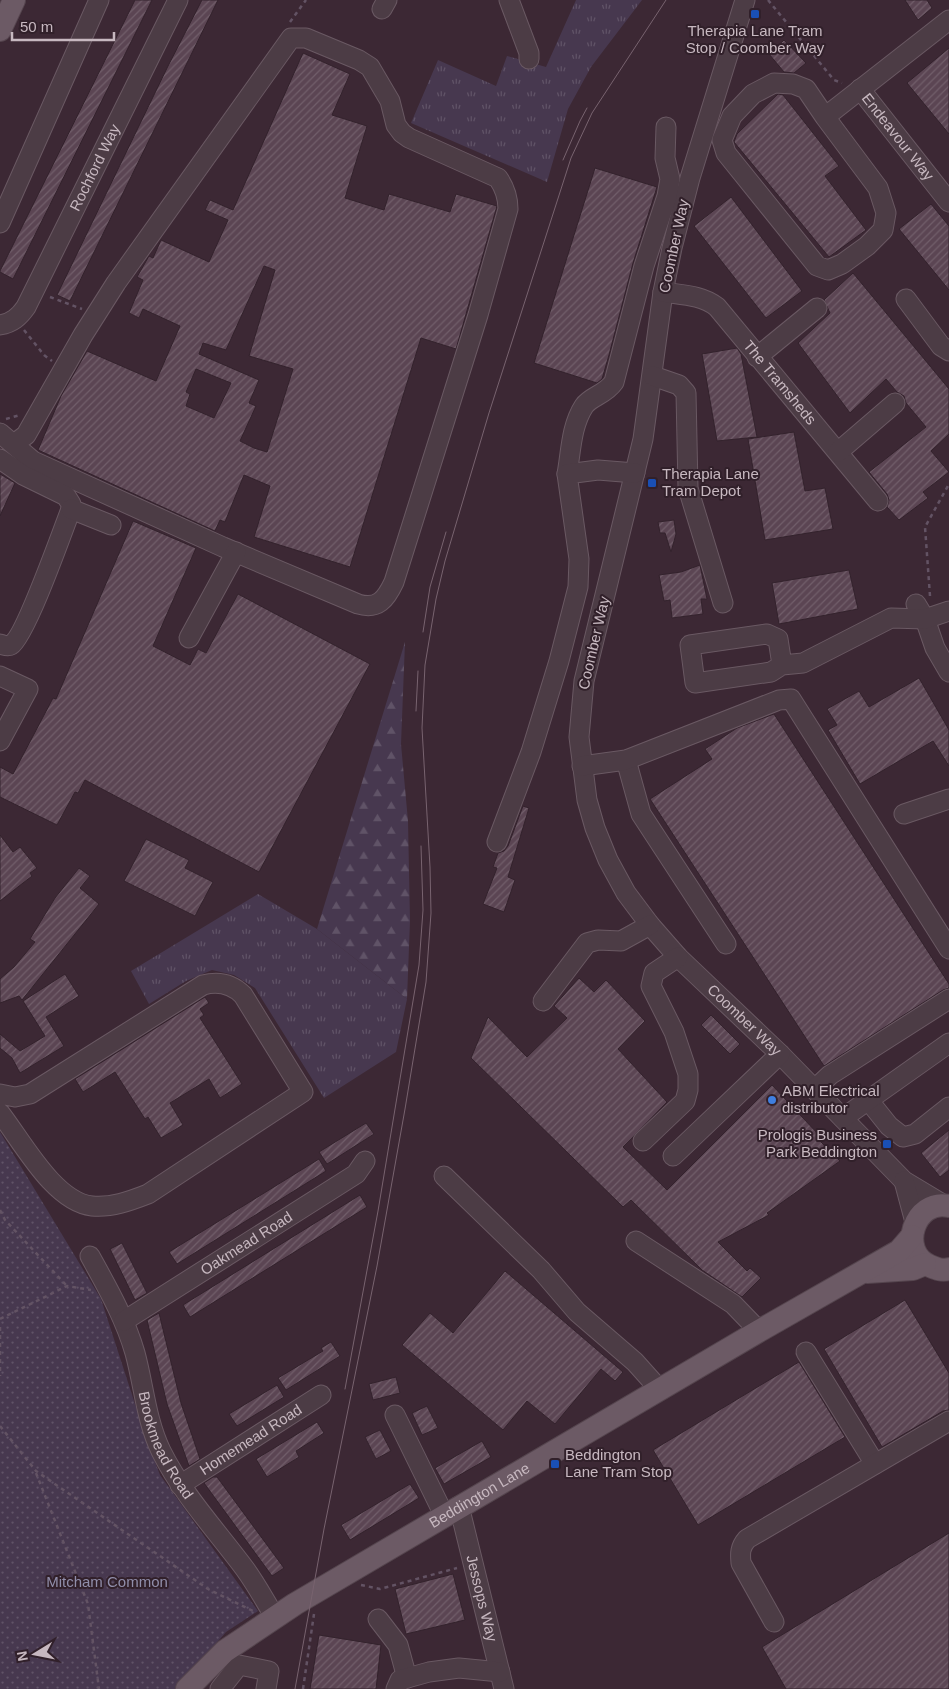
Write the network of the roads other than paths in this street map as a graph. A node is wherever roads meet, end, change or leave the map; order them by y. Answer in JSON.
{"nodes":[{"id":1,"x":14,"y":0,"type":"edge"},
{"id":2,"x":100,"y":0,"type":"edge"},
{"id":3,"x":178,"y":0,"type":"edge"},
{"id":4,"x":745,"y":0,"type":"edge"},
{"id":5,"x":511,"y":5,"type":"edge"},
{"id":6,"x":949,"y":20,"type":"edge"},
{"id":7,"x":0,"y":30,"type":"edge"},
{"id":8,"x":528,"y":59,"type":"dead end"},
{"id":9,"x":860,"y":89,"type":"junction"},
{"id":10,"x":825,"y":117,"type":"junction"},
{"id":11,"x":666,"y":127,"type":"dead end"},
{"id":12,"x":949,"y":202,"type":"edge"},
{"id":13,"x":0,"y":223,"type":"edge"},
{"id":14,"x":663,"y":292,"type":"junction"},
{"id":15,"x":906,"y":299,"type":"dead end"},
{"id":16,"x":816,"y":308,"type":"dead end"},
{"id":17,"x":8,"y":322,"type":"edge"},
{"id":18,"x":949,"y":351,"type":"edge"},
{"id":19,"x":757,"y":357,"type":"junction"},
{"id":20,"x":653,"y":376,"type":"junction"},
{"id":21,"x":895,"y":403,"type":"dead end"},
{"id":22,"x":7,"y":438,"type":"edge"},
{"id":23,"x":838,"y":452,"type":"junction"},
{"id":24,"x":0,"y":459,"type":"edge"},
{"id":25,"x":635,"y":473,"type":"junction"},
{"id":26,"x":567,"y":474,"type":"junction"},
{"id":27,"x":878,"y":501,"type":"dead end"},
{"id":28,"x":72,"y":509,"type":"junction"},
{"id":29,"x":112,"y":525,"type":"dead end"},
{"id":30,"x":236,"y":552,"type":"junction"},
{"id":31,"x":723,"y":603,"type":"dead end"},
{"id":32,"x":932,"y":612,"type":"edge"},
{"id":33,"x":189,"y":638,"type":"dead end"},
{"id":34,"x":0,"y":644,"type":"edge"},
{"id":35,"x":782,"y":665,"type":"junction"},
{"id":36,"x":949,"y":672,"type":"edge"},
{"id":37,"x":0,"y":676,"type":"edge"},
{"id":38,"x":0,"y":741,"type":"edge"},
{"id":39,"x":626,"y":760,"type":"junction"},
{"id":40,"x":582,"y":766,"type":"junction"},
{"id":41,"x":949,"y":799,"type":"edge"},
{"id":42,"x":904,"y":814,"type":"dead end"},
{"id":43,"x":497,"y":842,"type":"dead end"},
{"id":44,"x":650,"y":925,"type":"junction"},
{"id":45,"x":726,"y":944,"type":"dead end"},
{"id":46,"x":949,"y":949,"type":"edge"},
{"id":47,"x":678,"y":957,"type":"junction"},
{"id":48,"x":949,"y":999,"type":"edge"},
{"id":49,"x":543,"y":1001,"type":"dead end"},
{"id":50,"x":949,"y":1043,"type":"edge"},
{"id":51,"x":780,"y":1054,"type":"junction"},
{"id":52,"x":815,"y":1089,"type":"junction"},
{"id":53,"x":0,"y":1094,"type":"edge"},
{"id":54,"x":869,"y":1100,"type":"junction"},
{"id":55,"x":949,"y":1108,"type":"edge"},
{"id":56,"x":0,"y":1113,"type":"edge"},
{"id":57,"x":843,"y":1118,"type":"junction"},
{"id":58,"x":643,"y":1141,"type":"dead end"},
{"id":59,"x":673,"y":1156,"type":"dead end"},
{"id":60,"x":365,"y":1161,"type":"dead end"},
{"id":61,"x":444,"y":1176,"type":"dead end"},
{"id":62,"x":904,"y":1181,"type":"junction"},
{"id":63,"x":947,"y":1205,"type":"edge"},
{"id":64,"x":914,"y":1229,"type":"junction"},
{"id":65,"x":636,"y":1241,"type":"dead end"},
{"id":66,"x":90,"y":1256,"type":"dead end"},
{"id":67,"x":925,"y":1264,"type":"junction"},
{"id":68,"x":949,"y":1269,"type":"edge"},
{"id":69,"x":862,"y":1272,"type":"junction"},
{"id":70,"x":124,"y":1321,"type":"junction"},
{"id":71,"x":758,"y":1331,"type":"junction"},
{"id":72,"x":806,"y":1352,"type":"dead end"},
{"id":73,"x":660,"y":1390,"type":"junction"},
{"id":74,"x":320,"y":1395,"type":"dead end"},
{"id":75,"x":395,"y":1415,"type":"dead end"},
{"id":76,"x":949,"y":1421,"type":"edge"},
{"id":77,"x":875,"y":1464,"type":"junction"},
{"id":78,"x":180,"y":1485,"type":"junction"},
{"id":79,"x":452,"y":1511,"type":"junction"},
{"id":80,"x":266,"y":1615,"type":"junction"},
{"id":81,"x":378,"y":1619,"type":"dead end"},
{"id":82,"x":774,"y":1622,"type":"dead end"},
{"id":83,"x":502,"y":1680,"type":"edge"},
{"id":84,"x":401,"y":1683,"type":"edge"},
{"id":85,"x":187,"y":1689,"type":"edge"},
{"id":86,"x":220,"y":1689,"type":"edge"},
{"id":87,"x":266,"y":1689,"type":"edge"}],
"edges":[{"from":1,"to":7,"type":"main road"},
{"from":2,"to":13,"type":"street"},
{"from":3,"to":17,"type":"street","name":"Rochford Way"},
{"from":4,"to":14,"type":"street","name":"Coomber Way"},
{"from":5,"to":8,"type":"street"},
{"from":6,"to":9,"type":"street","name":"Endeavour Way"},
{"from":9,"to":10,"type":"street"},
{"from":9,"to":12,"type":"street","name":"Endeavour Way"},
{"from":10,"to":10,"type":"street"},
{"from":11,"to":26,"type":"street"},
{"from":14,"to":19,"type":"street","name":"The Tramsheds"},
{"from":14,"to":20,"type":"street","name":"Coomber Way"},
{"from":15,"to":18,"type":"street"},
{"from":16,"to":19,"type":"street"},
{"from":19,"to":23,"type":"street","name":"The Tramsheds"},
{"from":20,"to":25,"type":"street","name":"Coomber Way"},
{"from":20,"to":31,"type":"street"},
{"from":21,"to":23,"type":"street"},
{"from":22,"to":30,"type":"street"},
{"from":22,"to":30,"type":"street"},
{"from":23,"to":27,"type":"street","name":"The Tramsheds"},
{"from":24,"to":28,"type":"street"},
{"from":25,"to":26,"type":"street"},
{"from":25,"to":40,"type":"street","name":"Coomber Way"},
{"from":26,"to":43,"type":"street"},
{"from":28,"to":29,"type":"street"},
{"from":28,"to":34,"type":"street"},
{"from":30,"to":33,"type":"street"},
{"from":32,"to":35,"type":"street"},
{"from":32,"to":36,"type":"street"},
{"from":35,"to":35,"type":"street"},
{"from":37,"to":38,"type":"street"},
{"from":39,"to":40,"type":"street"},
{"from":39,"to":45,"type":"street"},
{"from":39,"to":46,"type":"street"},
{"from":40,"to":44,"type":"street","name":"Coomber Way"},
{"from":41,"to":42,"type":"street"},
{"from":44,"to":47,"type":"street","name":"Coomber Way"},
{"from":44,"to":49,"type":"street"},
{"from":47,"to":51,"type":"street","name":"Coomber Way"},
{"from":47,"to":58,"type":"street"},
{"from":48,"to":52,"type":"street"},
{"from":50,"to":54,"type":"street"},
{"from":51,"to":52,"type":"street","name":"Coomber Way"},
{"from":51,"to":59,"type":"street"},
{"from":52,"to":57,"type":"street","name":"Coomber Way"},
{"from":53,"to":56,"type":"street"},
{"from":54,"to":55,"type":"street"},
{"from":54,"to":57,"type":"street"},
{"from":57,"to":62,"type":"street","name":"Coomber Way"},
{"from":60,"to":70,"type":"street","name":"Oakmead Road"},
{"from":61,"to":73,"type":"street"},
{"from":62,"to":63,"type":"street","name":"Coomber Way"},
{"from":62,"to":64,"type":"street","name":"Coomber Way"},
{"from":63,"to":64,"type":"main road","name":"Beddington Lane"},
{"from":64,"to":67,"type":"main road"},
{"from":64,"to":69,"type":"main road","name":"Beddington Lane"},
{"from":65,"to":71,"type":"street"},
{"from":66,"to":70,"type":"street","name":"Brookmead Road"},
{"from":67,"to":68,"type":"main road","name":"Beddington Lane"},
{"from":67,"to":69,"type":"main road","name":"Beddington Lane"},
{"from":69,"to":71,"type":"main road","name":"Beddington Lane"},
{"from":70,"to":78,"type":"street","name":"Brookmead Road"},
{"from":71,"to":73,"type":"main road","name":"Beddington Lane"},
{"from":72,"to":77,"type":"street"},
{"from":73,"to":79,"type":"main road","name":"Beddington Lane"},
{"from":74,"to":78,"type":"street","name":"Homemead Road"},
{"from":75,"to":79,"type":"street","name":"Jessops Way"},
{"from":76,"to":77,"type":"street"},
{"from":77,"to":82,"type":"street"},
{"from":78,"to":80,"type":"street","name":"Brookmead Road"},
{"from":79,"to":80,"type":"main road","name":"Beddington Lane"},
{"from":79,"to":83,"type":"street","name":"Jessops Way"},
{"from":80,"to":85,"type":"main road","name":"Beddington Lane"},
{"from":81,"to":84,"type":"street"},
{"from":83,"to":84,"type":"street"},
{"from":86,"to":87,"type":"street"}]}
